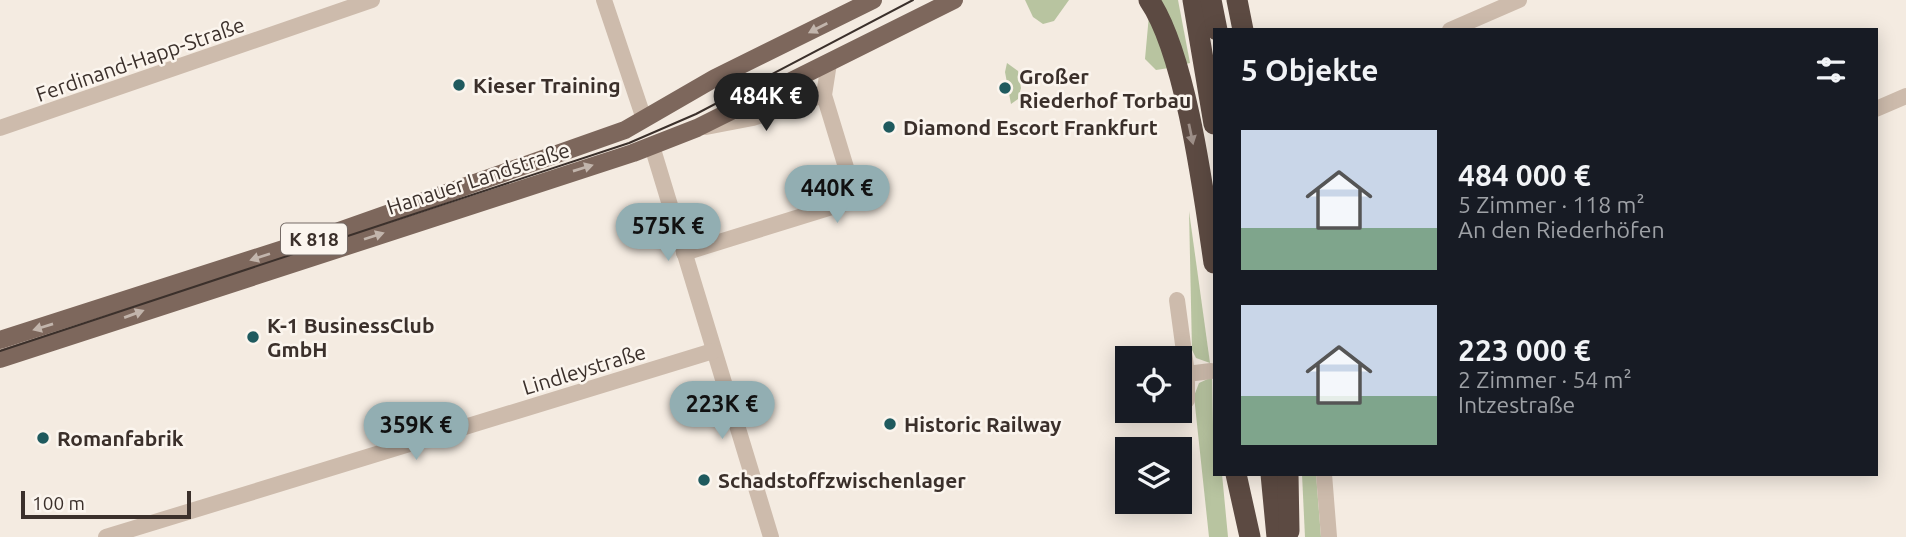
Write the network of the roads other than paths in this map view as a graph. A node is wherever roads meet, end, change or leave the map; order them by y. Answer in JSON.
{"nodes":[{"id":1,"x":372,"y":0,"type":"edge"},
{"id":2,"x":604,"y":0,"type":"edge"},
{"id":3,"x":873,"y":0,"type":"edge"},
{"id":4,"x":954,"y":0,"type":"edge"},
{"id":5,"x":1149,"y":0,"type":"edge"},
{"id":6,"x":1193,"y":0,"type":"edge"},
{"id":7,"x":1211,"y":0,"type":"edge"},
{"id":8,"x":1238,"y":0,"type":"edge"},
{"id":9,"x":1519,"y":0,"type":"edge"},
{"id":10,"x":1217,"y":28,"type":"edge"},
{"id":11,"x":1243,"y":28,"type":"edge"},
{"id":12,"x":1455,"y":28,"type":"edge"},
{"id":13,"x":830,"y":62,"type":"junction"},
{"id":14,"x":824,"y":95,"type":"junction"},
{"id":15,"x":1906,"y":96,"type":"edge"},
{"id":16,"x":1878,"y":107,"type":"edge"},
{"id":17,"x":1213,"y":115,"type":"edge"},
{"id":18,"x":644,"y":119,"type":"junction"},
{"id":19,"x":0,"y":128,"type":"edge"},
{"id":20,"x":697,"y":128,"type":"junction"},
{"id":21,"x":652,"y":146,"type":"junction"},
{"id":22,"x":684,"y":253,"type":"junction"},
{"id":23,"x":1213,"y":258,"type":"edge"},
{"id":24,"x":1177,"y":300,"type":"dead end"},
{"id":25,"x":0,"y":340,"type":"edge"},
{"id":26,"x":1183,"y":346,"type":"edge"},
{"id":27,"x":713,"y":351,"type":"junction"},
{"id":28,"x":0,"y":359,"type":"edge"},
{"id":29,"x":1211,"y":371,"type":"dead end"},
{"id":30,"x":1192,"y":373,"type":"edge"},
{"id":31,"x":1237,"y":476,"type":"edge"},
{"id":32,"x":1250,"y":476,"type":"edge"},
{"id":33,"x":1271,"y":476,"type":"edge"},
{"id":34,"x":1288,"y":476,"type":"edge"},
{"id":35,"x":1324,"y":476,"type":"edge"},
{"id":36,"x":106,"y":537,"type":"edge"},
{"id":37,"x":771,"y":537,"type":"edge"},
{"id":38,"x":1252,"y":537,"type":"edge"},
{"id":39,"x":1277,"y":537,"type":"edge"},
{"id":40,"x":1289,"y":537,"type":"edge"},
{"id":41,"x":1329,"y":537,"type":"edge"}],
"edges":[{"from":1,"to":19,"type":"street","name":"Ferdinand-Happ-Straße"},
{"from":2,"to":18,"type":"street"},
{"from":3,"to":18,"type":"main road","name":"Hanauer Landstraße","number":"K 818","one_way":true},
{"from":4,"to":13,"type":"main road","name":"Hanauer Landstraße","number":"K 818"},
{"from":5,"to":23,"type":"highway","one_way":true},
{"from":6,"to":17,"type":"highway"},
{"from":7,"to":10,"type":"highway"},
{"from":8,"to":11,"type":"highway"},
{"from":9,"to":12,"type":"street"},
{"from":13,"to":14,"type":"street"},
{"from":13,"to":20,"type":"main road","name":"Hanauer Landstraße","number":"K 818"},
{"from":14,"to":20,"type":"street"},
{"from":14,"to":22,"type":"street"},
{"from":15,"to":16,"type":"street"},
{"from":18,"to":21,"type":"main road"},
{"from":18,"to":25,"type":"main road","name":"Hanauer Landstraße","number":"K 818","one_way":true},
{"from":20,"to":21,"type":"main road","name":"Hanauer Landstraße","number":"K 818"},
{"from":21,"to":22,"type":"street"},
{"from":28,"to":21,"type":"main road","name":"Hanauer Landstraße","number":"K 818","one_way":true},
{"from":22,"to":27,"type":"street"},
{"from":24,"to":26,"type":"street"},
{"from":27,"to":36,"type":"street","name":"Lindleystraße"},
{"from":27,"to":37,"type":"street"},
{"from":29,"to":30,"type":"street"},
{"from":31,"to":38,"type":"highway"},
{"from":32,"to":38,"type":"highway"},
{"from":33,"to":39,"type":"highway"},
{"from":34,"to":40,"type":"highway"},
{"from":35,"to":41,"type":"street"}]}
